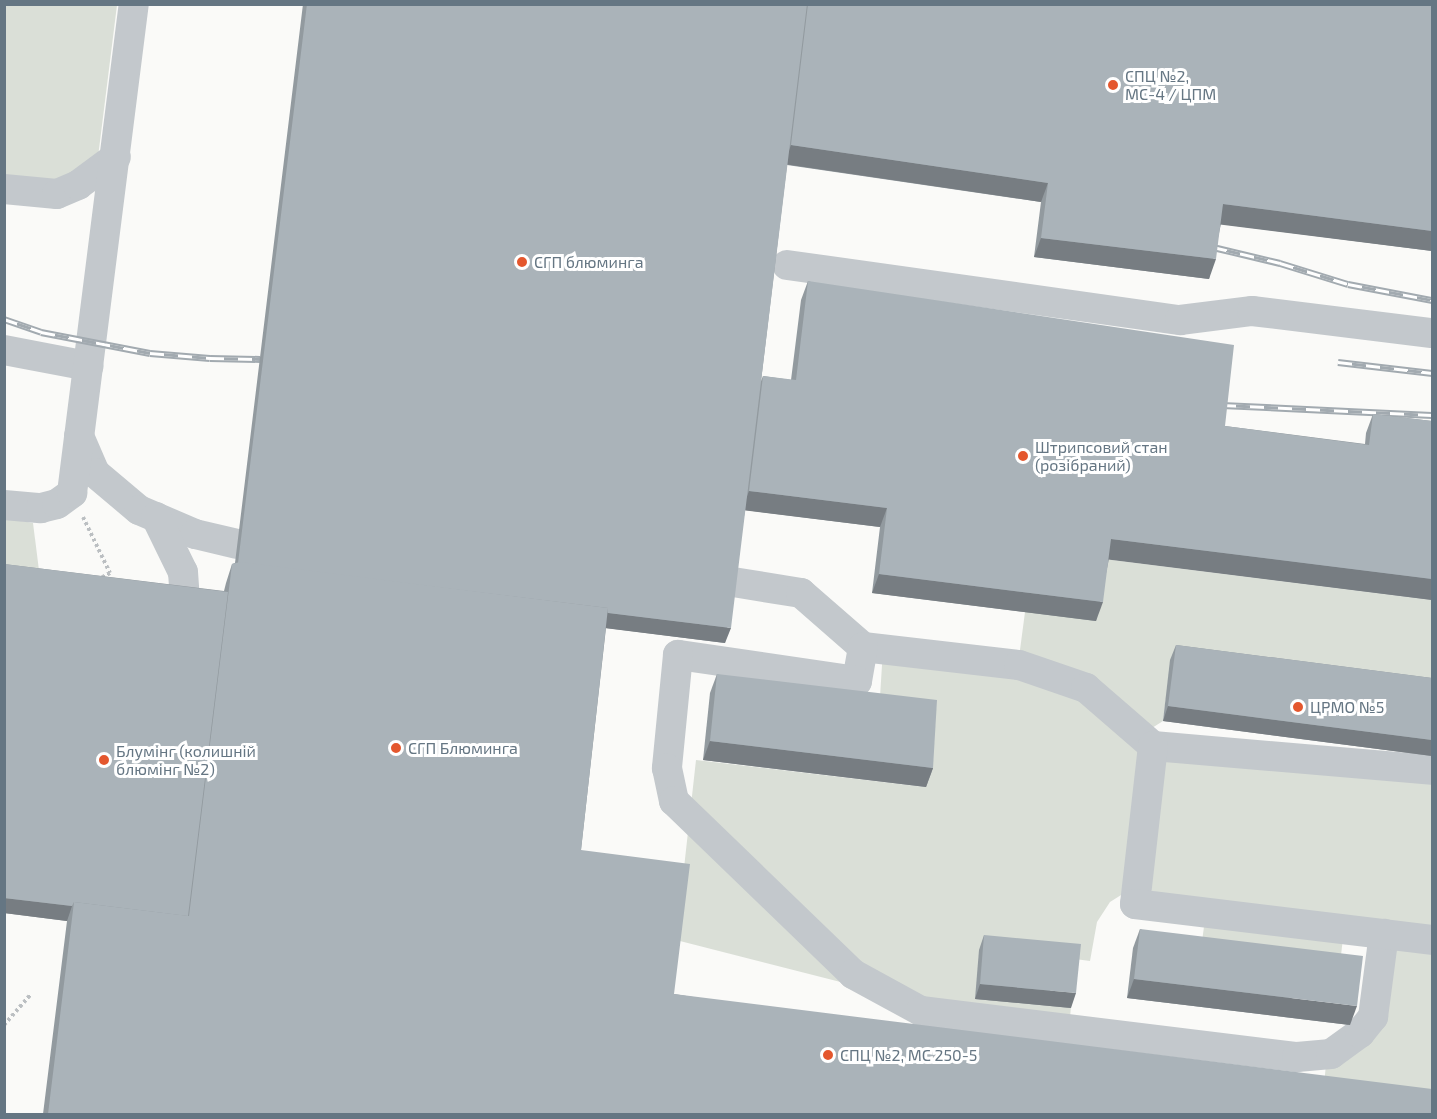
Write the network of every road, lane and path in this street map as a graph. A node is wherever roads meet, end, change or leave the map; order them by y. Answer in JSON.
{"nodes":[{"id":1,"x":134,"y":4,"type":"edge"},
{"id":2,"x":116,"y":157,"type":"junction"},
{"id":3,"x":4,"y":189,"type":"edge"},
{"id":4,"x":787,"y":265,"type":"dead end"},
{"id":5,"x":1432,"y":333,"type":"edge"},
{"id":6,"x":4,"y":350,"type":"edge"},
{"id":7,"x":88,"y":366,"type":"junction"},
{"id":8,"x":79,"y":436,"type":"junction"},
{"id":9,"x":72,"y":493,"type":"junction"},
{"id":10,"x":4,"y":505,"type":"edge"},
{"id":11,"x":156,"y":517,"type":"junction"},
{"id":12,"x":237,"y":544,"type":"dead end"},
{"id":13,"x":100,"y":578,"type":"edge"},
{"id":14,"x":733,"y":582,"type":"edge"},
{"id":15,"x":185,"y":602,"type":"edge"},
{"id":16,"x":863,"y":647,"type":"junction"},
{"id":17,"x":1153,"y":746,"type":"junction"},
{"id":18,"x":1432,"y":770,"type":"edge"},
{"id":19,"x":1384,"y":934,"type":"junction"},
{"id":20,"x":1432,"y":940,"type":"edge"},
{"id":21,"x":31,"y":994,"type":"dead end"},
{"id":22,"x":4,"y":1025,"type":"edge"}],
"edges":[{"from":1,"to":2,"type":"lane"},
{"from":2,"to":3,"type":"lane"},
{"from":2,"to":7,"type":"lane"},
{"from":4,"to":5,"type":"lane"},
{"from":6,"to":7,"type":"lane"},
{"from":7,"to":8,"type":"lane"},
{"from":8,"to":9,"type":"lane"},
{"from":8,"to":11,"type":"lane"},
{"from":9,"to":10,"type":"lane"},
{"from":9,"to":13,"type":"path"},
{"from":11,"to":12,"type":"lane"},
{"from":11,"to":15,"type":"lane"},
{"from":14,"to":16,"type":"lane"},
{"from":16,"to":17,"type":"lane"},
{"from":16,"to":19,"type":"lane"},
{"from":17,"to":18,"type":"lane"},
{"from":17,"to":19,"type":"lane"},
{"from":19,"to":20,"type":"lane"},
{"from":21,"to":22,"type":"path"}]}
